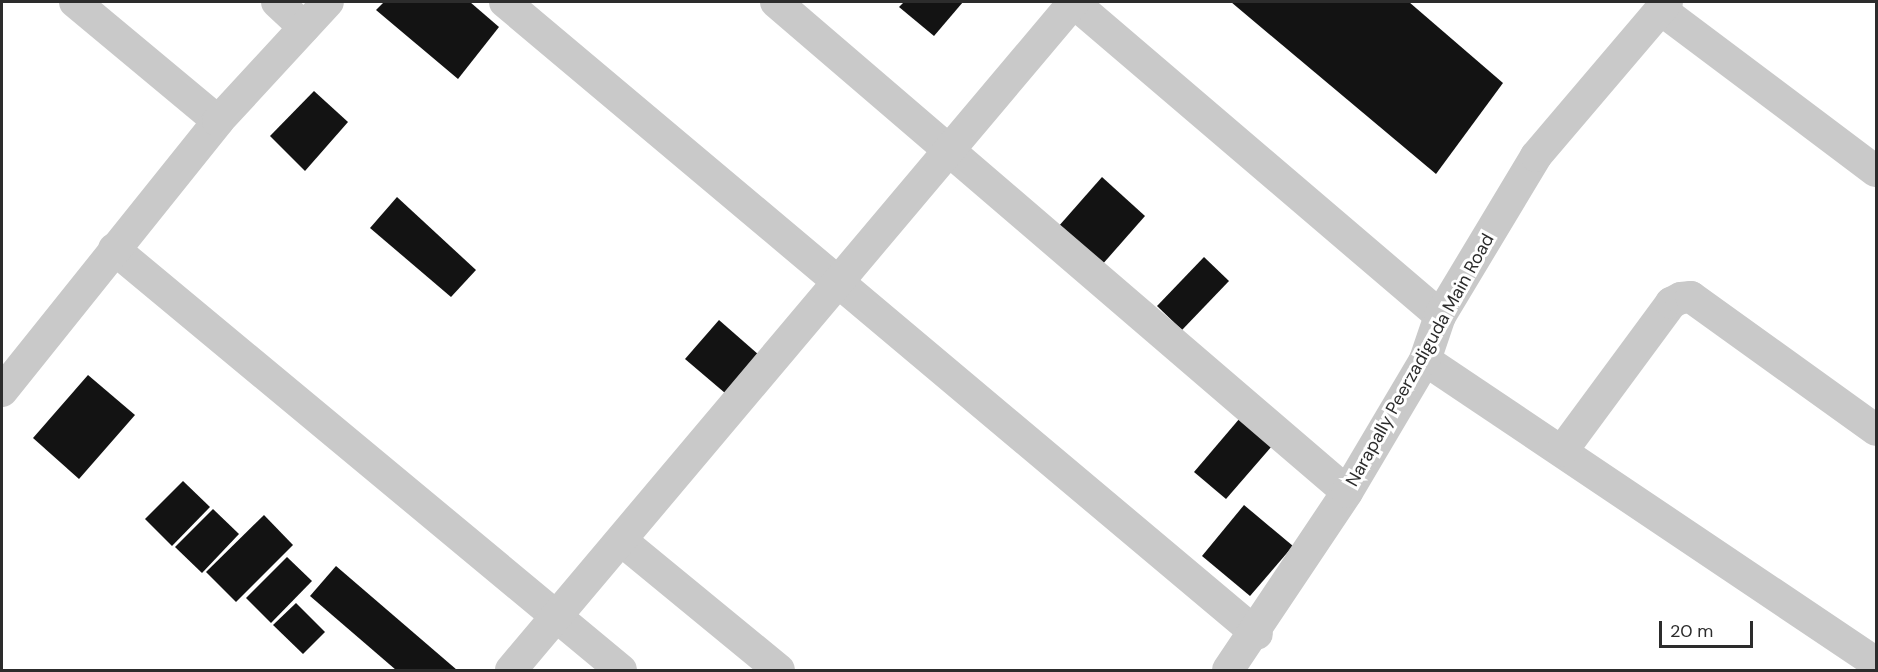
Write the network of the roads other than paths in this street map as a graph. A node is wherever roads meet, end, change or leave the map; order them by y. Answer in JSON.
{"nodes":[{"id":1,"x":75,"y":2,"type":"edge"},
{"id":2,"x":277,"y":2,"type":"edge"},
{"id":3,"x":328,"y":2,"type":"edge"},
{"id":4,"x":506,"y":2,"type":"edge"},
{"id":5,"x":776,"y":2,"type":"edge"},
{"id":6,"x":1074,"y":2,"type":"edge"},
{"id":7,"x":1663,"y":5,"type":"edge"},
{"id":8,"x":304,"y":27,"type":"junction"},
{"id":9,"x":218,"y":121,"type":"junction"},
{"id":10,"x":953,"y":149,"type":"junction"},
{"id":11,"x":1876,"y":171,"type":"edge"},
{"id":12,"x":114,"y":249,"type":"junction"},
{"id":13,"x":839,"y":285,"type":"junction"},
{"id":14,"x":1440,"y":316,"type":"junction"},
{"id":15,"x":1425,"y":360,"type":"junction"},
{"id":16,"x":2,"y":391,"type":"edge"},
{"id":17,"x":1876,"y":430,"type":"edge"},
{"id":18,"x":1562,"y":451,"type":"junction"},
{"id":19,"x":1347,"y":492,"type":"junction"},
{"id":20,"x":622,"y":541,"type":"junction"},
{"id":21,"x":556,"y":618,"type":"junction"},
{"id":22,"x":1257,"y":634,"type":"junction"},
{"id":23,"x":1876,"y":663,"type":"edge"},
{"id":24,"x":511,"y":670,"type":"edge"},
{"id":25,"x":621,"y":670,"type":"edge"},
{"id":26,"x":778,"y":670,"type":"edge"},
{"id":27,"x":1228,"y":670,"type":"edge"}],
"edges":[{"from":1,"to":9,"type":"street"},
{"from":2,"to":8,"type":"street"},
{"from":3,"to":8,"type":"street"},
{"from":4,"to":13,"type":"street"},
{"from":5,"to":10,"type":"street"},
{"from":6,"to":10,"type":"street"},
{"from":6,"to":14,"type":"street"},
{"from":7,"to":11,"type":"street"},
{"from":7,"to":14,"type":"street","name":"Narapally Peerzadiguda Main Road"},
{"from":8,"to":9,"type":"street"},
{"from":9,"to":12,"type":"street"},
{"from":10,"to":13,"type":"street"},
{"from":10,"to":19,"type":"street"},
{"from":12,"to":16,"type":"street"},
{"from":12,"to":21,"type":"street"},
{"from":13,"to":20,"type":"street"},
{"from":13,"to":22,"type":"street"},
{"from":14,"to":15,"type":"street","name":"Narapally Peerzadiguda Main Road"},
{"from":15,"to":18,"type":"street"},
{"from":15,"to":19,"type":"street","name":"Narapally Peerzadiguda Main Road"},
{"from":17,"to":18,"type":"street"},
{"from":18,"to":23,"type":"street"},
{"from":19,"to":22,"type":"street","name":"Narapally Peerzadiguda Main Road"},
{"from":20,"to":21,"type":"street"},
{"from":20,"to":26,"type":"street"},
{"from":21,"to":24,"type":"street"},
{"from":21,"to":25,"type":"street"},
{"from":22,"to":27,"type":"street","name":"Narapally Peerzadiguda Main Road"}]}
